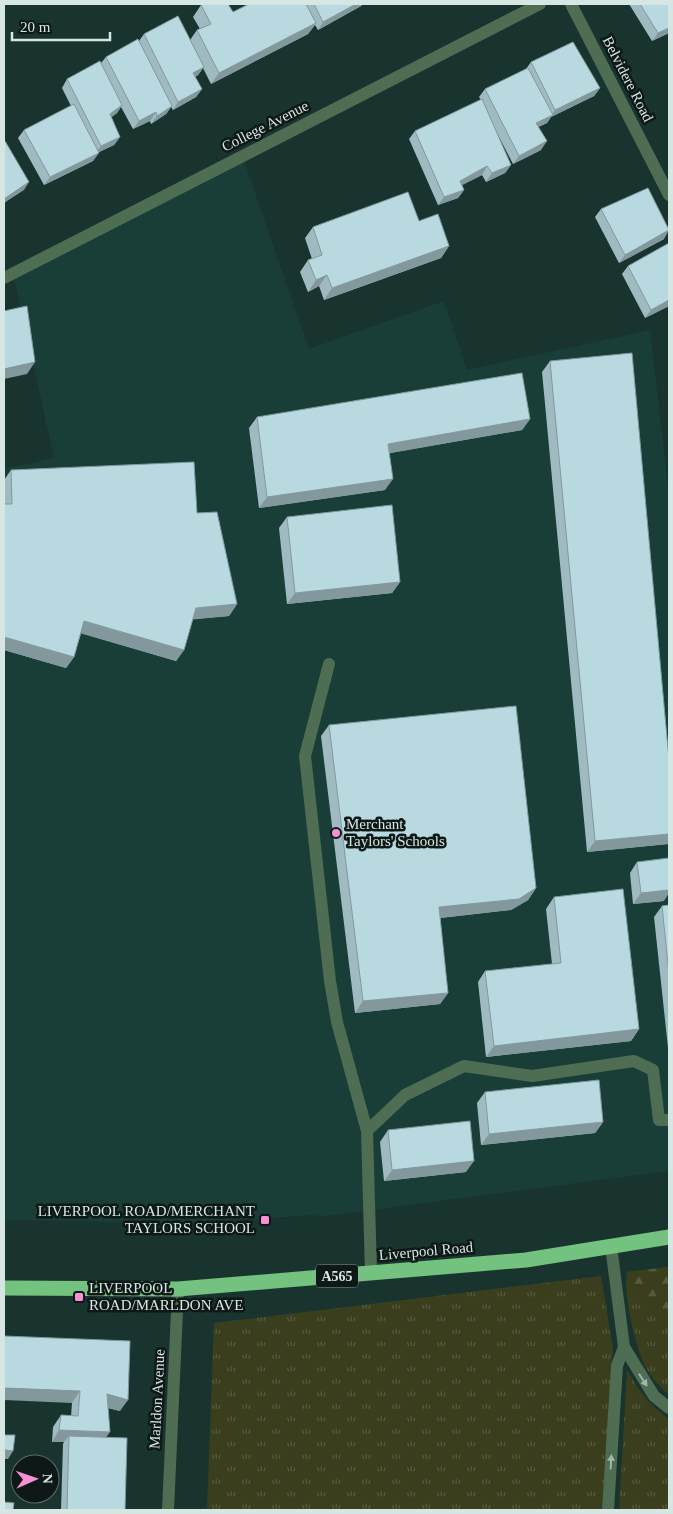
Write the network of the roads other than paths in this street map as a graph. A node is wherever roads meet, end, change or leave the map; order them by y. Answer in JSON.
{"nodes":[{"id":1,"x":540,"y":4,"type":"edge"},
{"id":2,"x":571,"y":4,"type":"edge"},
{"id":3,"x":669,"y":195,"type":"edge"},
{"id":4,"x":4,"y":278,"type":"edge"},
{"id":5,"x":330,"y":664,"type":"dead end"},
{"id":6,"x":669,"y":1120,"type":"edge"},
{"id":7,"x":367,"y":1131,"type":"junction"},
{"id":8,"x":669,"y":1237,"type":"edge"},
{"id":9,"x":611,"y":1246,"type":"junction"},
{"id":10,"x":371,"y":1273,"type":"junction"},
{"id":11,"x":4,"y":1288,"type":"edge"},
{"id":12,"x":178,"y":1290,"type":"junction"},
{"id":13,"x":624,"y":1347,"type":"junction"},
{"id":14,"x":669,"y":1408,"type":"edge"},
{"id":15,"x":168,"y":1510,"type":"edge"},
{"id":16,"x":608,"y":1510,"type":"edge"}],
"edges":[{"from":1,"to":4,"type":"street","name":"College Avenue"},
{"from":2,"to":3,"type":"street","name":"Belvidere Road"},
{"from":5,"to":7,"type":"street"},
{"from":6,"to":7,"type":"street"},
{"from":7,"to":10,"type":"street"},
{"from":8,"to":9,"type":"highway","name":"Liverpool Road","number":"A565"},
{"from":9,"to":10,"type":"highway","name":"Liverpool Road","number":"A565"},
{"from":9,"to":13,"type":"street"},
{"from":10,"to":12,"type":"highway","name":"Liverpool Road","number":"A565"},
{"from":11,"to":12,"type":"highway","name":"Liverpool Road","number":"A565"},
{"from":12,"to":15,"type":"street","name":"Marldon Avenue"},
{"from":13,"to":14,"type":"street","one_way":true},
{"from":16,"to":13,"type":"street","one_way":true}]}
